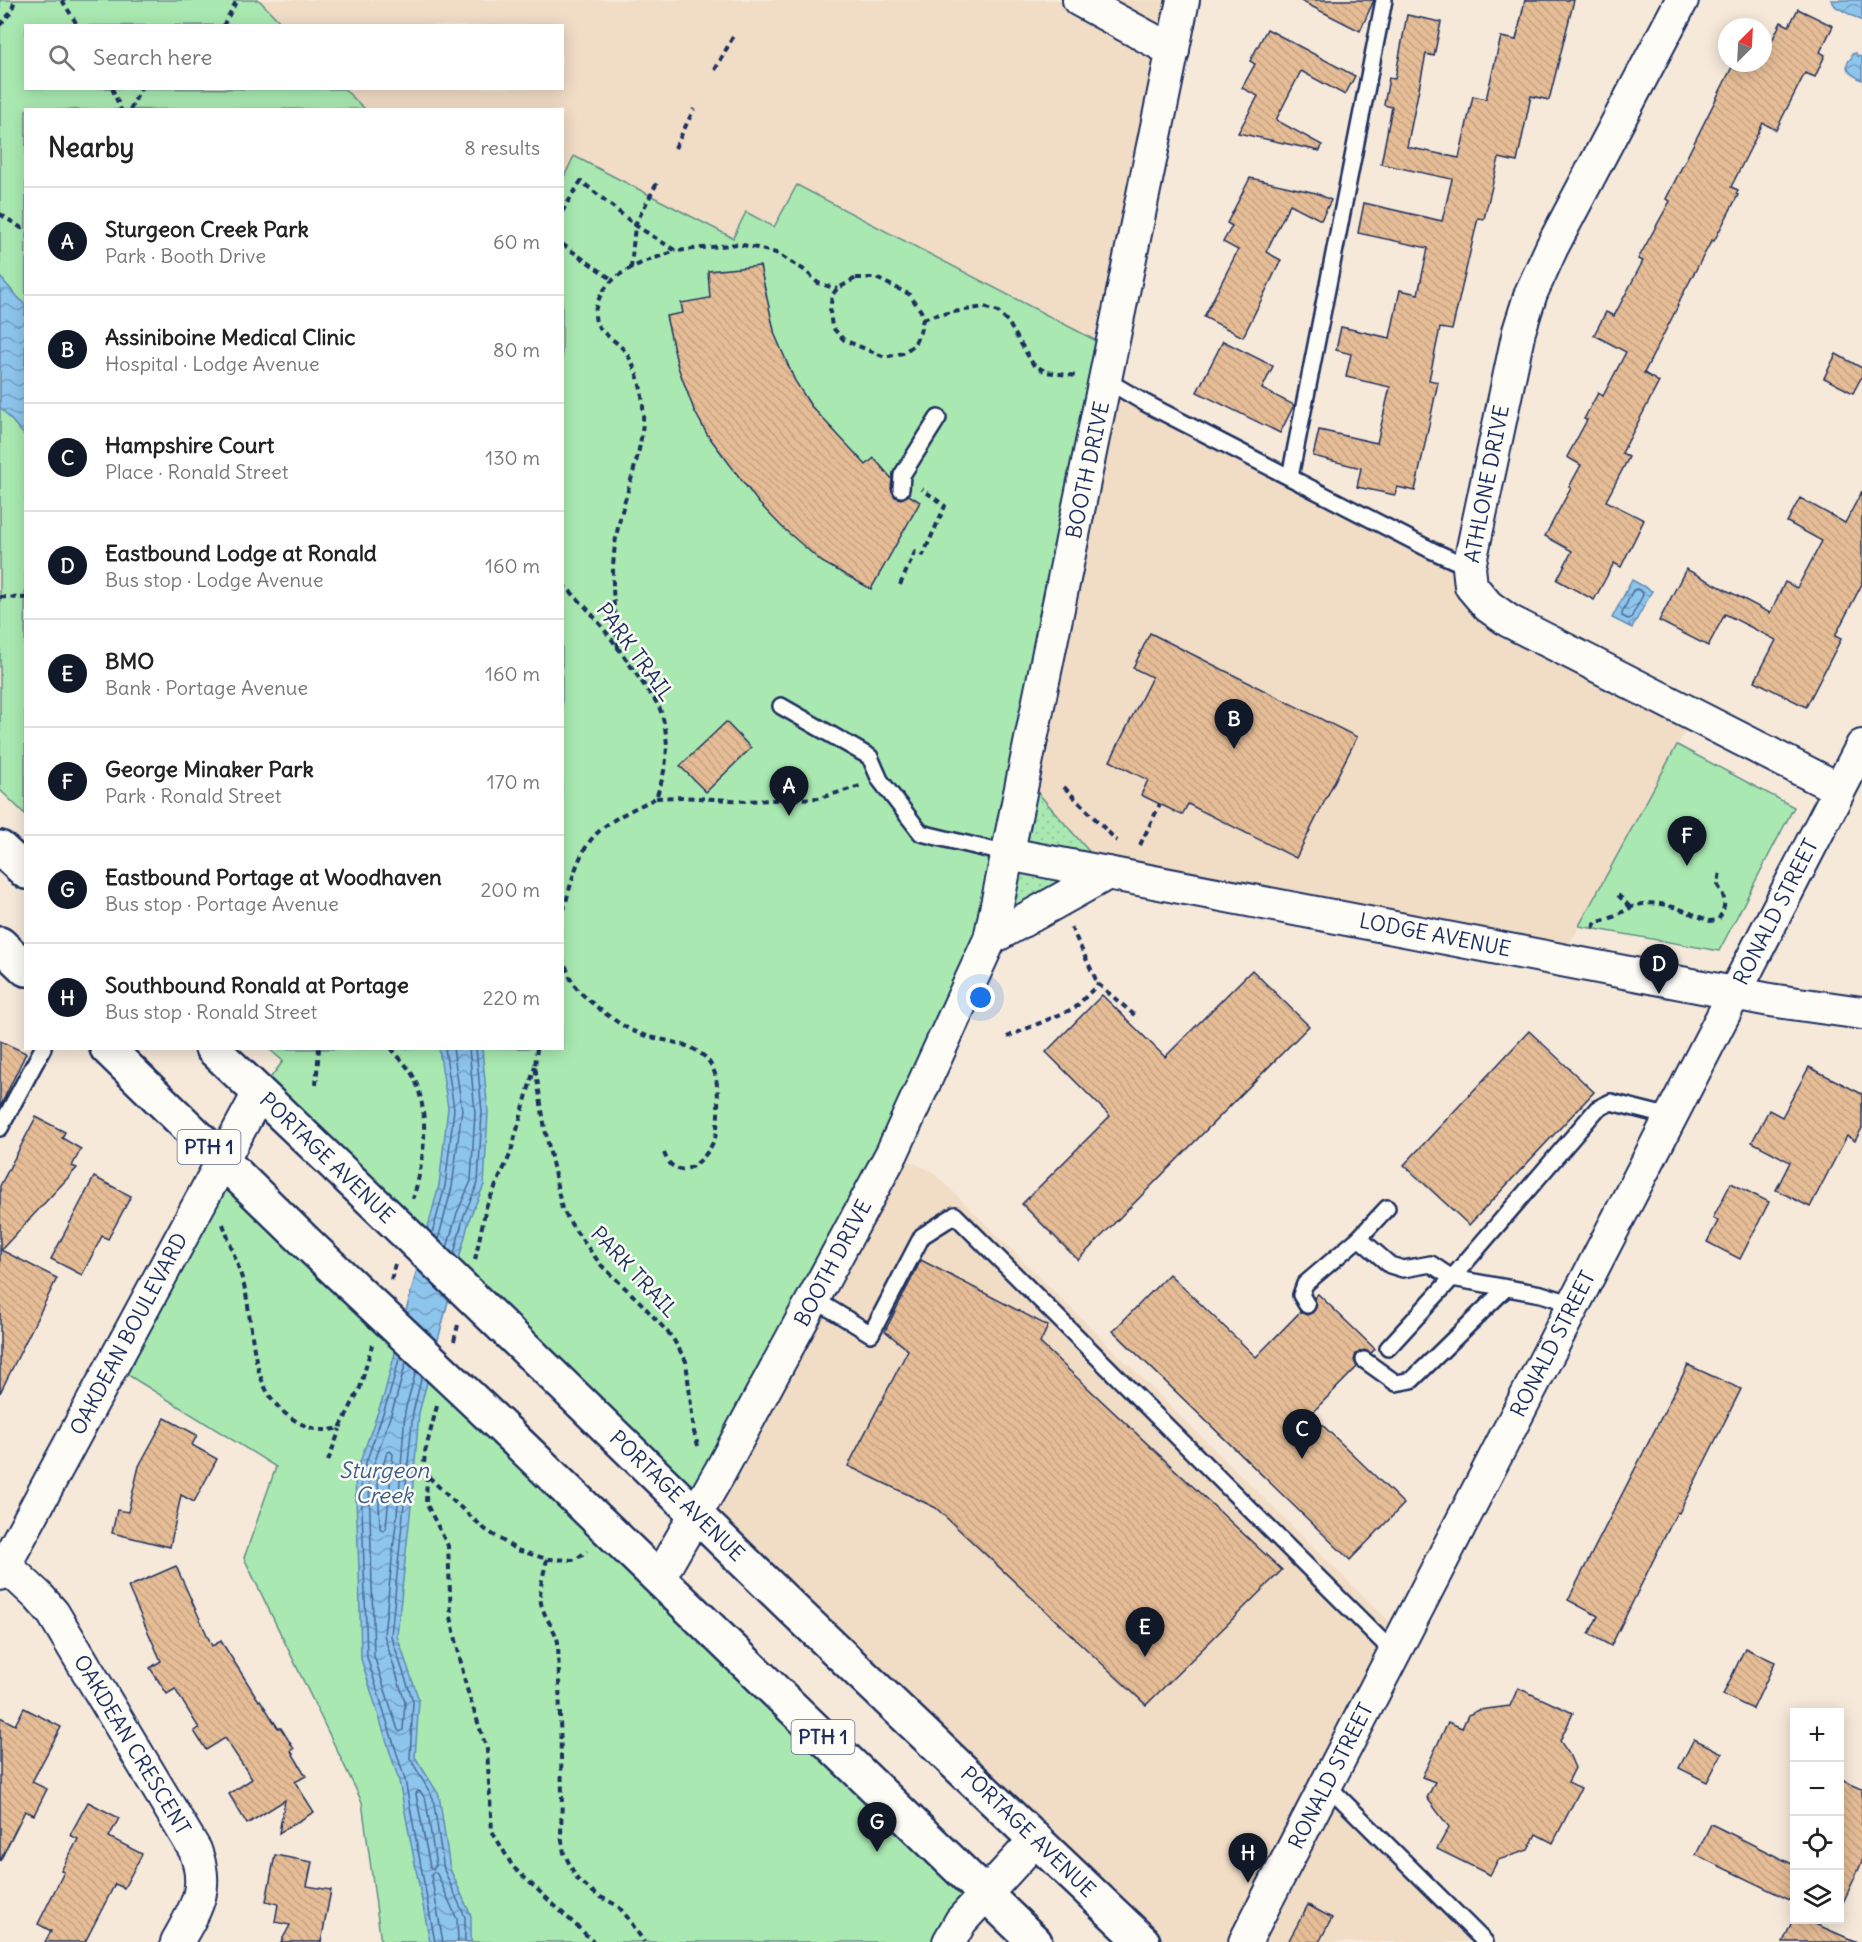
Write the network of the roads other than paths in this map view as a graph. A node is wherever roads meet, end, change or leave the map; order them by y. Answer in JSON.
{"nodes":[{"id":1,"x":1079,"y":0,"type":"edge"},
{"id":2,"x":1183,"y":0,"type":"edge"},
{"id":3,"x":1384,"y":0,"type":"edge"},
{"id":4,"x":1682,"y":0,"type":"edge"},
{"id":5,"x":1173,"y":51,"type":"junction"},
{"id":6,"x":1106,"y":380,"type":"junction"},
{"id":7,"x":938,"y":417,"type":"dead end"},
{"id":8,"x":1290,"y":477,"type":"junction"},
{"id":9,"x":901,"y":482,"type":"road end"},
{"id":10,"x":1469,"y":567,"type":"junction"},
{"id":11,"x":781,"y":706,"type":"dead end"},
{"id":12,"x":1854,"y":769,"type":"edge"},
{"id":13,"x":0,"y":848,"type":"edge"},
{"id":14,"x":1008,"y":854,"type":"junction"},
{"id":15,"x":24,"y":870,"type":"edge"},
{"id":16,"x":1108,"y":873,"type":"junction"},
{"id":17,"x":990,"y":939,"type":"junction"},
{"id":18,"x":0,"y":944,"type":"edge"},
{"id":19,"x":24,"y":967,"type":"edge"},
{"id":20,"x":1734,"y":993,"type":"junction"},
{"id":21,"x":1862,"y":1013,"type":"edge"},
{"id":22,"x":42,"y":1050,"type":"edge"},
{"id":23,"x":109,"y":1050,"type":"edge"},
{"id":24,"x":214,"y":1050,"type":"edge"},
{"id":25,"x":259,"y":1093,"type":"junction"},
{"id":26,"x":1670,"y":1117,"type":"junction"},
{"id":27,"x":0,"y":1128,"type":"edge"},
{"id":28,"x":224,"y":1161,"type":"junction"},
{"id":29,"x":1387,"y":1208,"type":"dead end"},
{"id":30,"x":1359,"y":1238,"type":"junction"},
{"id":31,"x":1452,"y":1278,"type":"junction"},
{"id":32,"x":1505,"y":1289,"type":"junction"},
{"id":33,"x":814,"y":1299,"type":"junction"},
{"id":34,"x":1574,"y":1304,"type":"junction"},
{"id":35,"x":1307,"y":1305,"type":"dead end"},
{"id":36,"x":1388,"y":1348,"type":"dead end"},
{"id":37,"x":1364,"y":1360,"type":"dead end"},
{"id":38,"x":696,"y":1515,"type":"junction"},
{"id":39,"x":3,"y":1569,"type":"edge"},
{"id":40,"x":659,"y":1578,"type":"junction"},
{"id":41,"x":1394,"y":1653,"type":"junction"},
{"id":42,"x":1326,"y":1784,"type":"junction"},
{"id":43,"x":1036,"y":1839,"type":"junction"},
{"id":44,"x":986,"y":1895,"type":"junction"},
{"id":45,"x":177,"y":1942,"type":"edge"},
{"id":46,"x":949,"y":1942,"type":"edge"},
{"id":47,"x":1035,"y":1942,"type":"edge"},
{"id":48,"x":1143,"y":1942,"type":"edge"},
{"id":49,"x":1245,"y":1942,"type":"edge"},
{"id":50,"x":1485,"y":1942,"type":"edge"}],
"edges":[{"from":1,"to":5,"type":"street"},
{"from":2,"to":5,"type":"street","name":"BOOTH DRIVE"},
{"from":3,"to":8,"type":"lane"},
{"from":4,"to":10,"type":"street","name":"ATHLONE DRIVE"},
{"from":5,"to":6,"type":"street","name":"BOOTH DRIVE"},
{"from":6,"to":8,"type":"lane"},
{"from":6,"to":14,"type":"street","name":"BOOTH DRIVE"},
{"from":7,"to":9,"type":"lane"},
{"from":8,"to":10,"type":"lane"},
{"from":10,"to":12,"type":"street","name":"ATHLONE DRIVE"},
{"from":11,"to":14,"type":"lane"},
{"from":12,"to":20,"type":"street","name":"RONALD STREET"},
{"from":13,"to":15,"type":"highway"},
{"from":14,"to":16,"type":"street","name":"LODGE AVENUE"},
{"from":14,"to":17,"type":"street","name":"BOOTH DRIVE"},
{"from":16,"to":17,"type":"street"},
{"from":16,"to":20,"type":"street","name":"LODGE AVENUE"},
{"from":17,"to":33,"type":"street","name":"BOOTH DRIVE"},
{"from":18,"to":19,"type":"highway"},
{"from":20,"to":21,"type":"street","name":"LODGE AVENUE"},
{"from":20,"to":26,"type":"street","name":"RONALD STREET"},
{"from":22,"to":27,"type":"lane"},
{"from":23,"to":28,"type":"highway","number":"PTH 1"},
{"from":24,"to":25,"type":"highway","name":"PORTAGE AVENUE"},
{"from":25,"to":28,"type":"street","name":"OAKDEAN BOULEVARD"},
{"from":25,"to":38,"type":"highway","name":"PORTAGE AVENUE","bridge":true},
{"from":26,"to":31,"type":"lane"},
{"from":26,"to":34,"type":"street","name":"RONALD STREET"},
{"from":28,"to":39,"type":"street","name":"OAKDEAN BOULEVARD"},
{"from":28,"to":40,"type":"highway","number":"PTH 1","bridge":true},
{"from":29,"to":30,"type":"lane"},
{"from":30,"to":31,"type":"lane"},
{"from":30,"to":35,"type":"lane"},
{"from":31,"to":32,"type":"lane"},
{"from":31,"to":36,"type":"lane"},
{"from":32,"to":34,"type":"lane"},
{"from":32,"to":37,"type":"lane"},
{"from":33,"to":38,"type":"street","name":"BOOTH DRIVE"},
{"from":33,"to":41,"type":"lane"},
{"from":34,"to":41,"type":"street","name":"RONALD STREET"},
{"from":38,"to":40,"type":"street","name":"BOOTH DRIVE"},
{"from":38,"to":43,"type":"highway","name":"PORTAGE AVENUE"},
{"from":39,"to":45,"type":"street","name":"OAKDEAN CRESCENT"},
{"from":40,"to":44,"type":"highway","number":"PTH 1"},
{"from":41,"to":42,"type":"street","name":"RONALD STREET"},
{"from":42,"to":49,"type":"street","name":"RONALD STREET"},
{"from":42,"to":50,"type":"lane"},
{"from":43,"to":44,"type":"street"},
{"from":43,"to":48,"type":"highway","name":"PORTAGE AVENUE"},
{"from":44,"to":46,"type":"street"},
{"from":44,"to":47,"type":"highway","number":"PTH 1"}]}
